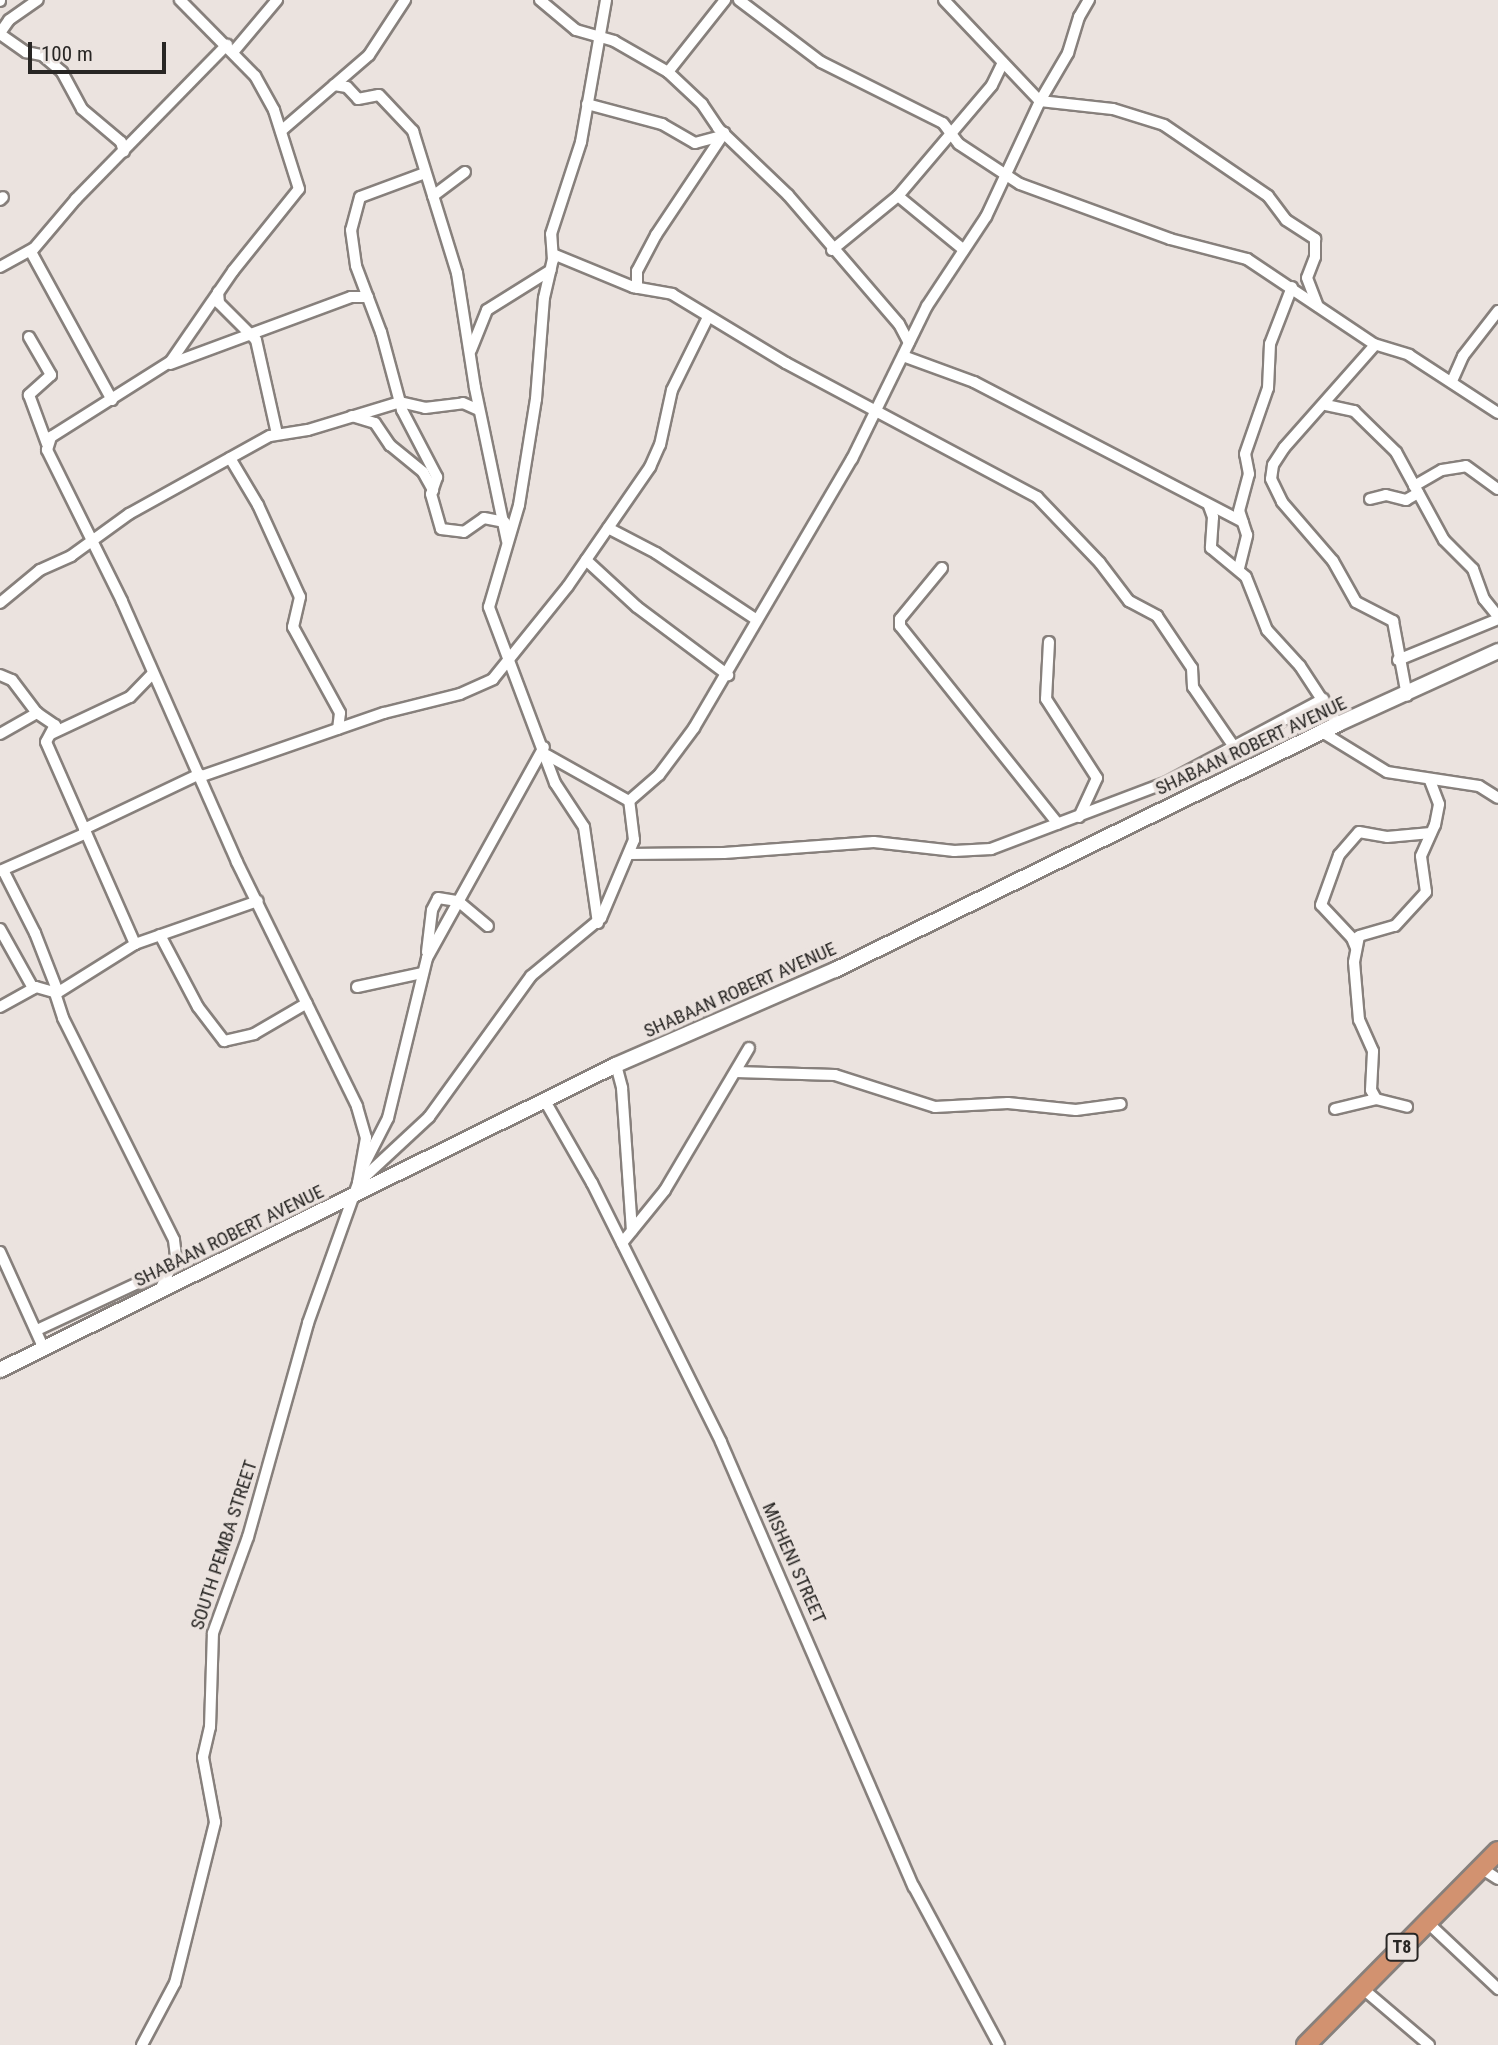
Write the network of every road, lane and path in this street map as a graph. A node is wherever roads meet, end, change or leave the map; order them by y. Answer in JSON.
{"nodes":[{"id":1,"x":38,"y":0,"type":"edge"},
{"id":2,"x":180,"y":0,"type":"edge"},
{"id":3,"x":276,"y":0,"type":"edge"},
{"id":4,"x":405,"y":0,"type":"edge"},
{"id":5,"x":540,"y":0,"type":"edge"},
{"id":6,"x":606,"y":0,"type":"edge"},
{"id":7,"x":725,"y":0,"type":"edge"},
{"id":8,"x":739,"y":0,"type":"edge"},
{"id":9,"x":944,"y":0,"type":"edge"},
{"id":10,"x":1089,"y":0,"type":"edge"},
{"id":11,"x":0,"y":33,"type":"edge"},
{"id":12,"x":600,"y":35,"type":"junction"},
{"id":13,"x":230,"y":48,"type":"junction"},
{"id":14,"x":1003,"y":62,"type":"junction"},
{"id":15,"x":668,"y":72,"type":"junction"},
{"id":16,"x":334,"y":85,"type":"junction"},
{"id":17,"x":1040,"y":100,"type":"junction"},
{"id":18,"x":587,"y":104,"type":"junction"},
{"id":19,"x":281,"y":131,"type":"junction"},
{"id":20,"x":952,"y":134,"type":"junction"},
{"id":21,"x":723,"y":135,"type":"junction"},
{"id":22,"x":124,"y":152,"type":"junction"},
{"id":23,"x":465,"y":172,"type":"dead end"},
{"id":24,"x":425,"y":173,"type":"junction"},
{"id":25,"x":1006,"y":173,"type":"junction"},
{"id":26,"x":433,"y":196,"type":"junction"},
{"id":27,"x":898,"y":196,"type":"junction"},
{"id":28,"x":33,"y":249,"type":"junction"},
{"id":29,"x":832,"y":250,"type":"junction"},
{"id":30,"x":964,"y":250,"type":"junction"},
{"id":31,"x":553,"y":254,"type":"junction"},
{"id":32,"x":0,"y":267,"type":"edge"},
{"id":33,"x":551,"y":270,"type":"junction"},
{"id":34,"x":1292,"y":287,"type":"junction"},
{"id":35,"x":637,"y":288,"type":"junction"},
{"id":36,"x":218,"y":292,"type":"junction"},
{"id":37,"x":368,"y":297,"type":"junction"},
{"id":38,"x":1318,"y":306,"type":"junction"},
{"id":39,"x":1498,"y":310,"type":"edge"},
{"id":40,"x":708,"y":317,"type":"junction"},
{"id":41,"x":252,"y":335,"type":"junction"},
{"id":42,"x":29,"y":337,"type":"dead end"},
{"id":43,"x":909,"y":342,"type":"junction"},
{"id":44,"x":1376,"y":345,"type":"junction"},
{"id":45,"x":470,"y":353,"type":"junction"},
{"id":46,"x":903,"y":356,"type":"junction"},
{"id":47,"x":168,"y":365,"type":"junction"},
{"id":48,"x":1452,"y":381,"type":"junction"},
{"id":49,"x":113,"y":400,"type":"junction"},
{"id":50,"x":400,"y":402,"type":"junction"},
{"id":51,"x":1326,"y":405,"type":"junction"},
{"id":52,"x":480,"y":410,"type":"junction"},
{"id":53,"x":874,"y":413,"type":"junction"},
{"id":54,"x":1498,"y":413,"type":"edge"},
{"id":55,"x":352,"y":416,"type":"junction"},
{"id":56,"x":277,"y":434,"type":"junction"},
{"id":57,"x":47,"y":444,"type":"junction"},
{"id":58,"x":230,"y":457,"type":"junction"},
{"id":59,"x":1498,"y":489,"type":"edge"},
{"id":60,"x":433,"y":490,"type":"junction"},
{"id":61,"x":1416,"y":490,"type":"junction"},
{"id":62,"x":1370,"y":499,"type":"dead end"},
{"id":63,"x":1209,"y":506,"type":"junction"},
{"id":64,"x":505,"y":522,"type":"junction"},
{"id":65,"x":1242,"y":523,"type":"junction"},
{"id":66,"x":608,"y":528,"type":"junction"},
{"id":67,"x":90,"y":540,"type":"junction"},
{"id":68,"x":508,"y":550,"type":"junction"},
{"id":69,"x":586,"y":560,"type":"junction"},
{"id":70,"x":942,"y":568,"type":"dead end"},
{"id":71,"x":1239,"y":568,"type":"junction"},
{"id":72,"x":0,"y":603,"type":"edge"},
{"id":73,"x":1498,"y":618,"type":"edge"},
{"id":74,"x":757,"y":620,"type":"junction"},
{"id":75,"x":1049,"y":642,"type":"dead end"},
{"id":76,"x":1498,"y":651,"type":"edge"},
{"id":77,"x":508,"y":660,"type":"junction"},
{"id":78,"x":1398,"y":660,"type":"junction"},
{"id":79,"x":152,"y":674,"type":"junction"},
{"id":80,"x":0,"y":675,"type":"edge"},
{"id":81,"x":728,"y":675,"type":"junction"},
{"id":82,"x":1407,"y":696,"type":"junction"},
{"id":83,"x":1324,"y":699,"type":"junction"},
{"id":84,"x":37,"y":713,"type":"junction"},
{"id":85,"x":1338,"y":724,"type":"junction"},
{"id":86,"x":338,"y":729,"type":"junction"},
{"id":87,"x":1322,"y":732,"type":"junction"},
{"id":88,"x":0,"y":734,"type":"edge"},
{"id":89,"x":45,"y":737,"type":"junction"},
{"id":90,"x":1232,"y":744,"type":"junction"},
{"id":91,"x":545,"y":751,"type":"junction"},
{"id":92,"x":201,"y":775,"type":"junction"},
{"id":93,"x":1430,"y":781,"type":"junction"},
{"id":94,"x":1498,"y":798,"type":"edge"},
{"id":95,"x":629,"y":801,"type":"junction"},
{"id":96,"x":1079,"y":817,"type":"junction"},
{"id":97,"x":1058,"y":824,"type":"junction"},
{"id":98,"x":85,"y":831,"type":"junction"},
{"id":99,"x":1431,"y":833,"type":"junction"},
{"id":100,"x":629,"y":854,"type":"junction"},
{"id":101,"x":1,"y":871,"type":"edge"},
{"id":102,"x":258,"y":901,"type":"junction"},
{"id":103,"x":458,"y":901,"type":"junction"},
{"id":104,"x":598,"y":923,"type":"junction"},
{"id":105,"x":488,"y":926,"type":"dead end"},
{"id":106,"x":0,"y":929,"type":"edge"},
{"id":107,"x":160,"y":935,"type":"junction"},
{"id":108,"x":135,"y":944,"type":"junction"},
{"id":109,"x":1356,"y":948,"type":"junction"},
{"id":110,"x":427,"y":958,"type":"junction"},
{"id":111,"x":422,"y":973,"type":"junction"},
{"id":112,"x":357,"y":987,"type":"dead end"},
{"id":113,"x":33,"y":988,"type":"junction"},
{"id":114,"x":57,"y":993,"type":"junction"},
{"id":115,"x":307,"y":1003,"type":"junction"},
{"id":116,"x":0,"y":1007,"type":"edge"},
{"id":117,"x":749,"y":1048,"type":"dead end"},
{"id":118,"x":616,"y":1065,"type":"junction"},
{"id":119,"x":736,"y":1072,"type":"junction"},
{"id":120,"x":1376,"y":1099,"type":"junction"},
{"id":121,"x":545,"y":1101,"type":"junction"},
{"id":122,"x":1121,"y":1104,"type":"dead end"},
{"id":123,"x":1407,"y":1107,"type":"dead end"},
{"id":124,"x":1335,"y":1109,"type":"dead end"},
{"id":125,"x":357,"y":1183,"type":"junction"},
{"id":126,"x":632,"y":1231,"type":"junction"},
{"id":127,"x":622,"y":1244,"type":"junction"},
{"id":128,"x":0,"y":1252,"type":"edge"},
{"id":129,"x":172,"y":1267,"type":"junction"},
{"id":130,"x":160,"y":1291,"type":"junction"},
{"id":131,"x":37,"y":1330,"type":"junction"},
{"id":132,"x":44,"y":1349,"type":"junction"},
{"id":133,"x":0,"y":1370,"type":"edge"},
{"id":134,"x":1498,"y":1851,"type":"edge"},
{"id":135,"x":1481,"y":1868,"type":"junction"},
{"id":136,"x":1498,"y":1879,"type":"edge"},
{"id":137,"x":1427,"y":1922,"type":"junction"},
{"id":138,"x":1362,"y":1988,"type":"junction"},
{"id":139,"x":1498,"y":1989,"type":"edge"},
{"id":140,"x":142,"y":2045,"type":"edge"},
{"id":141,"x":999,"y":2045,"type":"edge"},
{"id":142,"x":1306,"y":2045,"type":"edge"},
{"id":143,"x":1429,"y":2045,"type":"edge"}],
"edges":[{"from":1,"to":11,"type":"street"},
{"from":2,"to":13,"type":"street"},
{"from":3,"to":13,"type":"street"},
{"from":4,"to":16,"type":"street"},
{"from":5,"to":12,"type":"street"},
{"from":6,"to":12,"type":"street"},
{"from":7,"to":15,"type":"street"},
{"from":8,"to":20,"type":"street"},
{"from":9,"to":14,"type":"street"},
{"from":10,"to":17,"type":"street"},
{"from":11,"to":22,"type":"street"},
{"from":12,"to":15,"type":"street"},
{"from":12,"to":18,"type":"street"},
{"from":13,"to":19,"type":"street"},
{"from":13,"to":22,"type":"street"},
{"from":14,"to":17,"type":"street"},
{"from":14,"to":20,"type":"street"},
{"from":15,"to":21,"type":"street"},
{"from":16,"to":19,"type":"street"},
{"from":16,"to":24,"type":"street"},
{"from":17,"to":25,"type":"street"},
{"from":17,"to":38,"type":"street"},
{"from":18,"to":21,"type":"street"},
{"from":18,"to":31,"type":"street"},
{"from":19,"to":36,"type":"street"},
{"from":20,"to":25,"type":"street"},
{"from":20,"to":27,"type":"street"},
{"from":21,"to":29,"type":"street"},
{"from":21,"to":35,"type":"street"},
{"from":22,"to":28,"type":"street"},
{"from":23,"to":26,"type":"street"},
{"from":24,"to":26,"type":"street"},
{"from":24,"to":37,"type":"street"},
{"from":25,"to":30,"type":"street"},
{"from":25,"to":34,"type":"street"},
{"from":26,"to":45,"type":"street"},
{"from":27,"to":29,"type":"street"},
{"from":27,"to":30,"type":"street"},
{"from":28,"to":32,"type":"street"},
{"from":28,"to":49,"type":"street"},
{"from":29,"to":43,"type":"street"},
{"from":30,"to":43,"type":"street"},
{"from":31,"to":33,"type":"street"},
{"from":31,"to":35,"type":"street"},
{"from":33,"to":45,"type":"street"},
{"from":33,"to":68,"type":"street"},
{"from":34,"to":38,"type":"street"},
{"from":34,"to":65,"type":"street"},
{"from":35,"to":40,"type":"street"},
{"from":36,"to":41,"type":"street"},
{"from":36,"to":47,"type":"street"},
{"from":37,"to":41,"type":"street"},
{"from":37,"to":50,"type":"street"},
{"from":38,"to":44,"type":"street"},
{"from":39,"to":48,"type":"street"},
{"from":40,"to":53,"type":"street"},
{"from":40,"to":66,"type":"street"},
{"from":41,"to":47,"type":"street"},
{"from":41,"to":56,"type":"street"},
{"from":42,"to":57,"type":"street"},
{"from":43,"to":46,"type":"street"},
{"from":44,"to":48,"type":"street"},
{"from":44,"to":51,"type":"street"},
{"from":45,"to":52,"type":"street"},
{"from":46,"to":53,"type":"street"},
{"from":46,"to":63,"type":"street"},
{"from":47,"to":49,"type":"street"},
{"from":48,"to":54,"type":"street"},
{"from":49,"to":57,"type":"street"},
{"from":50,"to":52,"type":"street"},
{"from":50,"to":55,"type":"street"},
{"from":50,"to":60,"type":"street"},
{"from":51,"to":61,"type":"street"},
{"from":51,"to":78,"type":"street"},
{"from":52,"to":64,"type":"street"},
{"from":53,"to":74,"type":"street"},
{"from":53,"to":90,"type":"street"},
{"from":55,"to":56,"type":"street"},
{"from":55,"to":60,"type":"street"},
{"from":56,"to":58,"type":"street"},
{"from":57,"to":67,"type":"street"},
{"from":58,"to":67,"type":"street"},
{"from":58,"to":86,"type":"street"},
{"from":59,"to":61,"type":"street"},
{"from":60,"to":64,"type":"street"},
{"from":61,"to":62,"type":"street"},
{"from":61,"to":73,"type":"street"},
{"from":63,"to":65,"type":"street"},
{"from":63,"to":71,"type":"street"},
{"from":64,"to":68,"type":"street"},
{"from":65,"to":71,"type":"street"},
{"from":66,"to":69,"type":"street"},
{"from":66,"to":74,"type":"street"},
{"from":67,"to":72,"type":"street"},
{"from":67,"to":79,"type":"street"},
{"from":68,"to":77,"type":"street"},
{"from":69,"to":77,"type":"street"},
{"from":69,"to":81,"type":"street"},
{"from":70,"to":97,"type":"street"},
{"from":71,"to":83,"type":"street"},
{"from":73,"to":78,"type":"street"},
{"from":74,"to":81,"type":"street"},
{"from":75,"to":96,"type":"street"},
{"from":76,"to":82,"type":"street","name":"SHABAAN ROBERT AVENUE"},
{"from":77,"to":86,"type":"street"},
{"from":77,"to":91,"type":"street"},
{"from":78,"to":82,"type":"street"},
{"from":79,"to":89,"type":"street"},
{"from":79,"to":92,"type":"street"},
{"from":80,"to":84,"type":"street"},
{"from":81,"to":95,"type":"street"},
{"from":82,"to":85,"type":"street","name":"SHABAAN ROBERT AVENUE"},
{"from":83,"to":85,"type":"street"},
{"from":83,"to":90,"type":"street"},
{"from":84,"to":88,"type":"street"},
{"from":84,"to":89,"type":"street"},
{"from":85,"to":87,"type":"street","name":"SHABAAN ROBERT AVENUE"},
{"from":86,"to":92,"type":"street"},
{"from":87,"to":93,"type":"street"},
{"from":87,"to":118,"type":"street","name":"SHABAAN ROBERT AVENUE"},
{"from":89,"to":98,"type":"street"},
{"from":90,"to":96,"type":"street"},
{"from":91,"to":95,"type":"street"},
{"from":91,"to":103,"type":"street"},
{"from":91,"to":104,"type":"street"},
{"from":92,"to":98,"type":"street"},
{"from":92,"to":102,"type":"street"},
{"from":93,"to":94,"type":"street"},
{"from":93,"to":99,"type":"street"},
{"from":95,"to":100,"type":"street"},
{"from":96,"to":97,"type":"street"},
{"from":97,"to":100,"type":"street"},
{"from":98,"to":101,"type":"street"},
{"from":98,"to":108,"type":"street"},
{"from":99,"to":109,"type":"street"},
{"from":99,"to":109,"type":"street"},
{"from":100,"to":104,"type":"street"},
{"from":101,"to":114,"type":"street"},
{"from":102,"to":107,"type":"street"},
{"from":102,"to":115,"type":"street"},
{"from":103,"to":105,"type":"street"},
{"from":103,"to":110,"type":"street"},
{"from":103,"to":110,"type":"street"},
{"from":104,"to":125,"type":"street"},
{"from":106,"to":113,"type":"street"},
{"from":107,"to":108,"type":"street"},
{"from":107,"to":115,"type":"street"},
{"from":108,"to":114,"type":"street"},
{"from":109,"to":120,"type":"street"},
{"from":110,"to":111,"type":"street"},
{"from":111,"to":112,"type":"street"},
{"from":111,"to":125,"type":"street"},
{"from":113,"to":114,"type":"street"},
{"from":113,"to":116,"type":"street"},
{"from":114,"to":129,"type":"street"},
{"from":115,"to":125,"type":"street"},
{"from":117,"to":119,"type":"street"},
{"from":118,"to":121,"type":"street","name":"SHABAAN ROBERT AVENUE"},
{"from":118,"to":126,"type":"street"},
{"from":119,"to":122,"type":"street"},
{"from":119,"to":126,"type":"street"},
{"from":120,"to":123,"type":"street"},
{"from":120,"to":124,"type":"street"},
{"from":121,"to":125,"type":"street","name":"SHABAAN ROBERT AVENUE"},
{"from":121,"to":127,"type":"street","name":"MISHENI STREET"},
{"from":125,"to":130,"type":"street","name":"SHABAAN ROBERT AVENUE"},
{"from":125,"to":140,"type":"street","name":"SOUTH PEMBA STREET"},
{"from":126,"to":127,"type":"street"},
{"from":127,"to":141,"type":"street","name":"MISHENI STREET"},
{"from":128,"to":131,"type":"street"},
{"from":129,"to":130,"type":"street"},
{"from":129,"to":131,"type":"street"},
{"from":130,"to":132,"type":"street","name":"SHABAAN ROBERT AVENUE"},
{"from":131,"to":132,"type":"street"},
{"from":132,"to":133,"type":"street","name":"SHABAAN ROBERT AVENUE"},
{"from":134,"to":135,"type":"highway","number":"T8"},
{"from":135,"to":136,"type":"street"},
{"from":135,"to":137,"type":"highway","number":"T8"},
{"from":137,"to":138,"type":"highway","number":"T8"},
{"from":137,"to":139,"type":"street"},
{"from":138,"to":142,"type":"highway","number":"T8"},
{"from":138,"to":143,"type":"street"}]}
